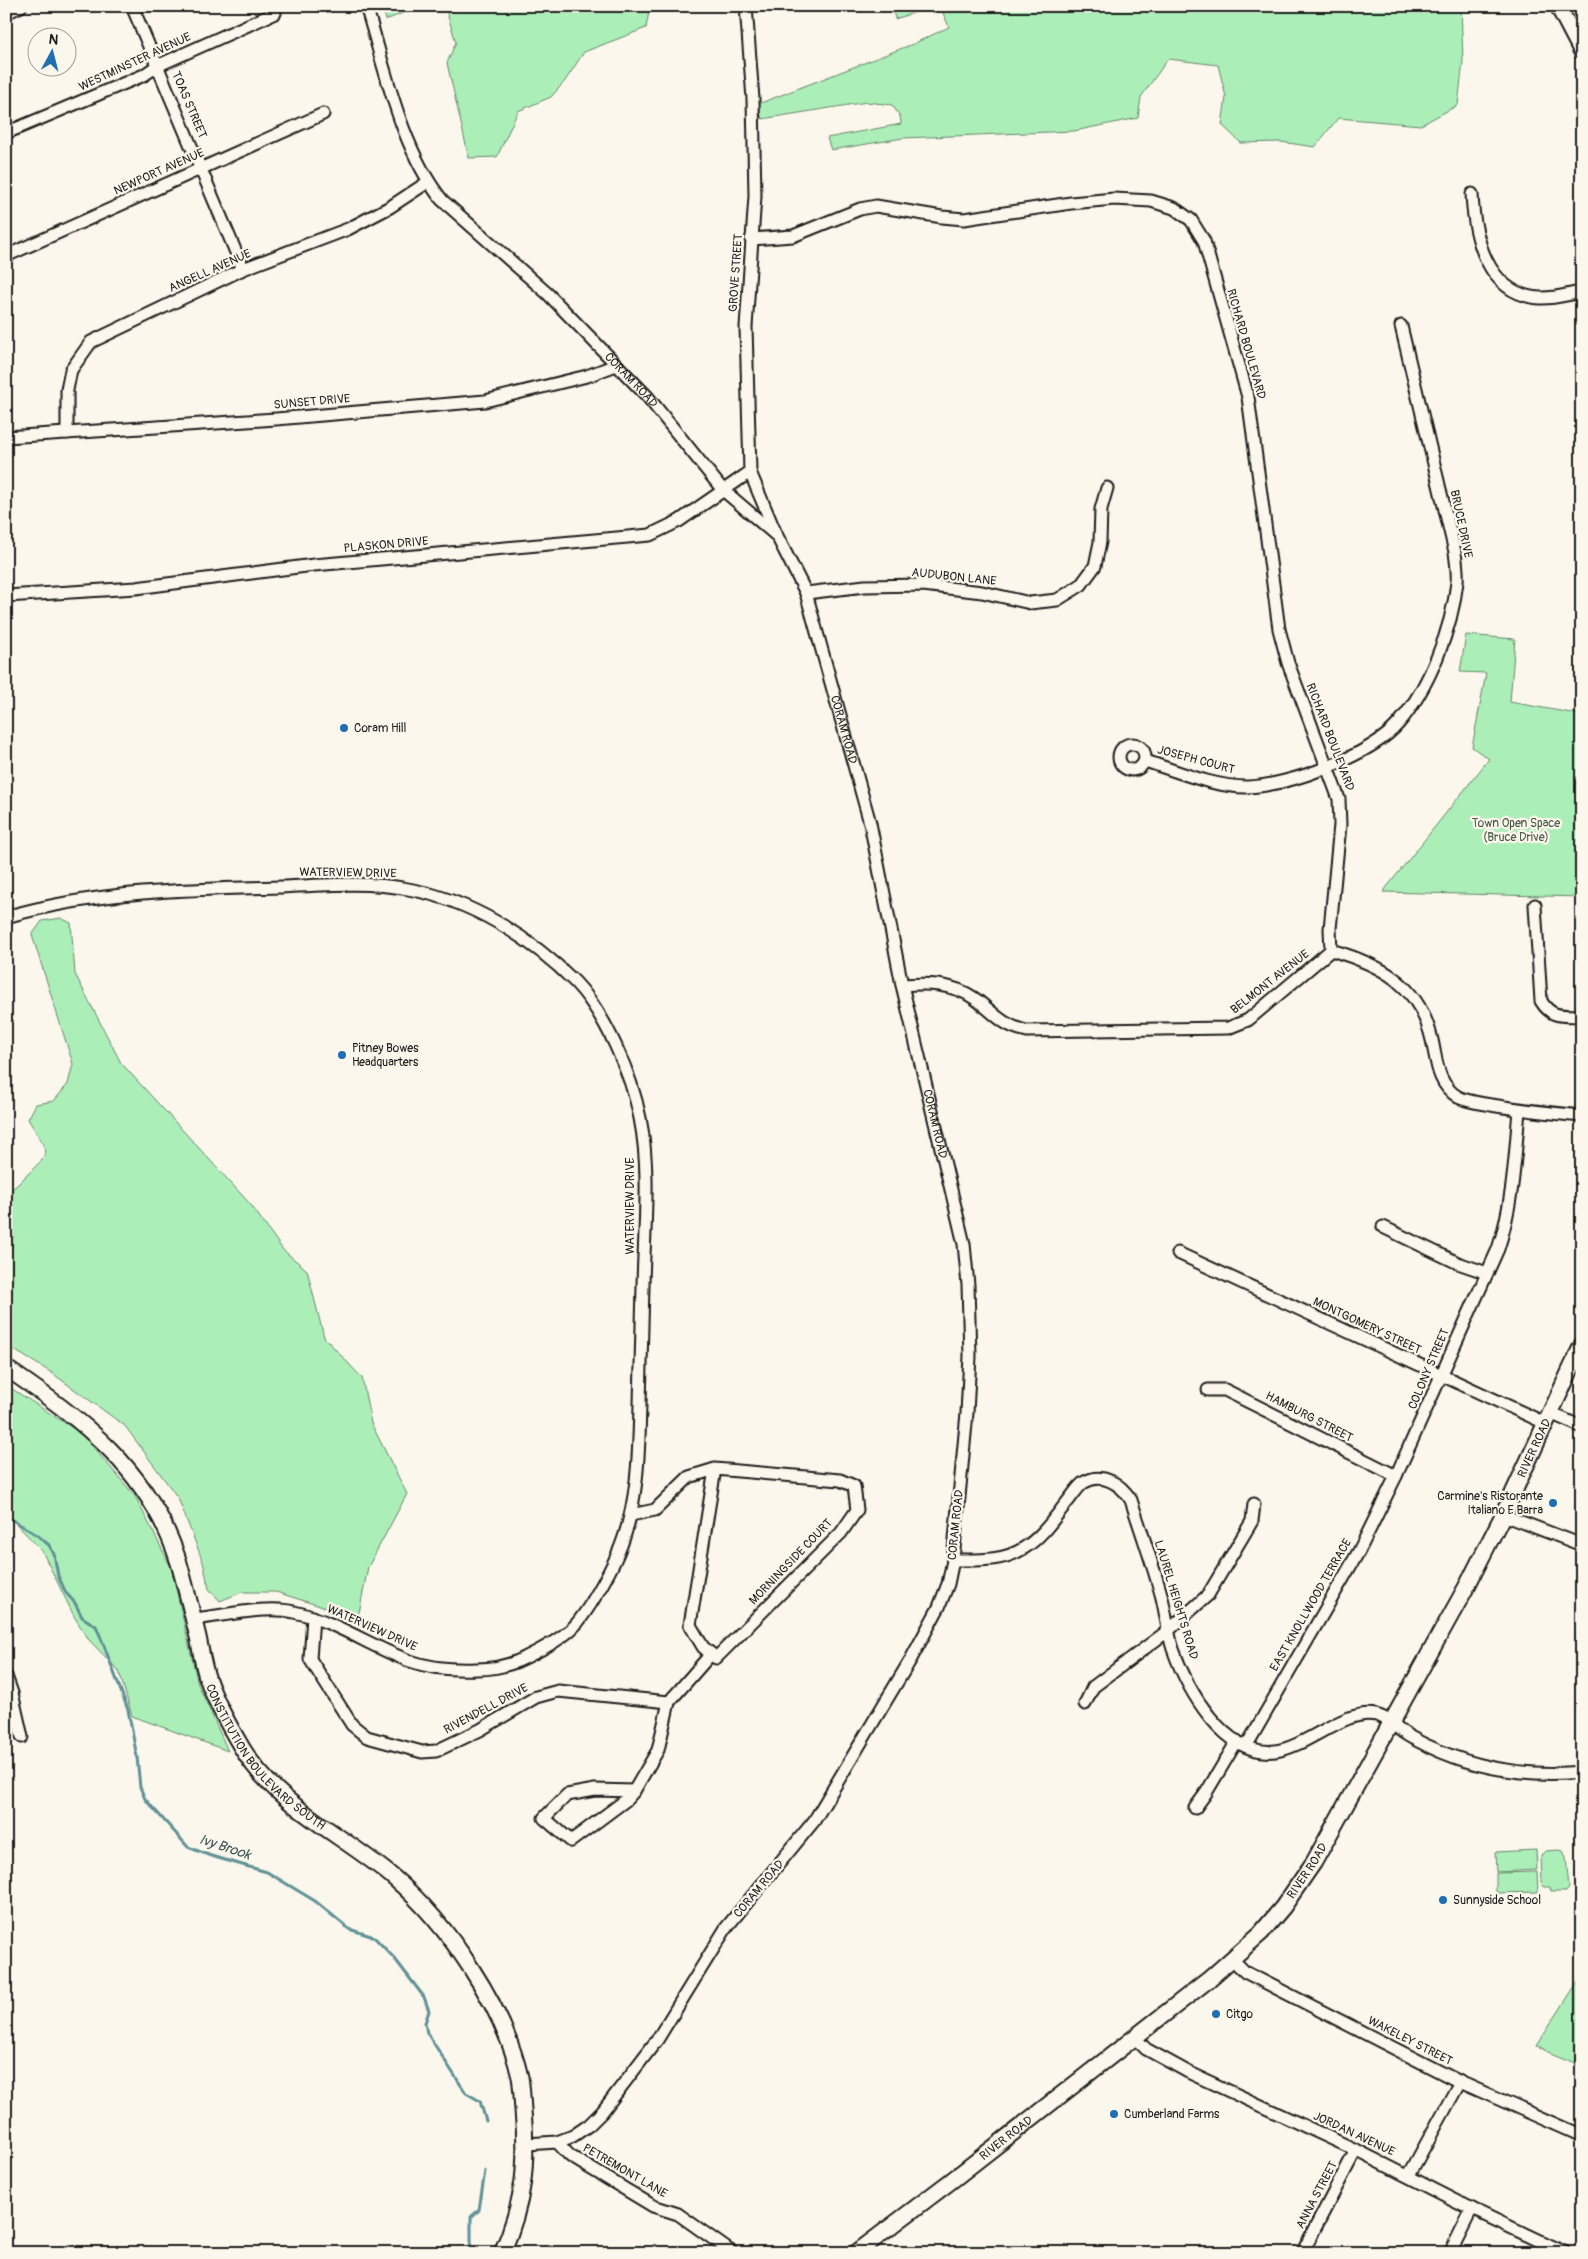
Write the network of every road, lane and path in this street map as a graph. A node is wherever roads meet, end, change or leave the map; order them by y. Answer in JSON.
{"nodes":[{"id":1,"x":21,"y":6,"type":"edge"},
{"id":2,"x":132,"y":6,"type":"edge"},
{"id":3,"x":366,"y":6,"type":"edge"},
{"id":4,"x":746,"y":6,"type":"edge"},
{"id":5,"x":1558,"y":6,"type":"edge"},
{"id":6,"x":6,"y":12,"type":"edge"},
{"id":7,"x":275,"y":13,"type":"dead end"},
{"id":8,"x":1582,"y":52,"type":"edge"},
{"id":9,"x":157,"y":66,"type":"junction"},
{"id":10,"x":323,"y":114,"type":"dead end"},
{"id":11,"x":6,"y":134,"type":"edge"},
{"id":12,"x":201,"y":168,"type":"junction"},
{"id":13,"x":428,"y":182,"type":"junction"},
{"id":14,"x":1472,"y":194,"type":"dead end"},
{"id":15,"x":752,"y":239,"type":"junction"},
{"id":16,"x":6,"y":256,"type":"edge"},
{"id":17,"x":243,"y":269,"type":"junction"},
{"id":18,"x":1582,"y":292,"type":"edge"},
{"id":19,"x":1401,"y":326,"type":"dead end"},
{"id":20,"x":616,"y":365,"type":"junction"},
{"id":21,"x":67,"y":433,"type":"junction"},
{"id":22,"x":6,"y":437,"type":"edge"},
{"id":23,"x":750,"y":472,"type":"junction"},
{"id":24,"x":1107,"y":488,"type":"dead end"},
{"id":25,"x":722,"y":489,"type":"junction"},
{"id":26,"x":777,"y":536,"type":"junction"},
{"id":27,"x":806,"y":592,"type":"junction"},
{"id":28,"x":6,"y":596,"type":"edge"},
{"id":29,"x":1145,"y":761,"type":"dead end"},
{"id":30,"x":1327,"y":768,"type":"junction"},
{"id":31,"x":1535,"y":905,"type":"dead end"},
{"id":32,"x":6,"y":917,"type":"edge"},
{"id":33,"x":1331,"y":950,"type":"junction"},
{"id":34,"x":902,"y":985,"type":"junction"},
{"id":35,"x":1582,"y":1016,"type":"edge"},
{"id":36,"x":1519,"y":1110,"type":"junction"},
{"id":37,"x":1582,"y":1116,"type":"edge"},
{"id":38,"x":1384,"y":1228,"type":"dead end"},
{"id":39,"x":1178,"y":1252,"type":"dead end"},
{"id":40,"x":1487,"y":1273,"type":"junction"},
{"id":41,"x":1582,"y":1345,"type":"edge"},
{"id":42,"x":6,"y":1368,"type":"edge"},
{"id":43,"x":1442,"y":1376,"type":"junction"},
{"id":44,"x":1208,"y":1390,"type":"dead end"},
{"id":45,"x":1548,"y":1418,"type":"junction"},
{"id":46,"x":1582,"y":1427,"type":"edge"},
{"id":47,"x":716,"y":1469,"type":"junction"},
{"id":48,"x":1396,"y":1476,"type":"junction"},
{"id":49,"x":1254,"y":1504,"type":"dead end"},
{"id":50,"x":631,"y":1515,"type":"junction"},
{"id":51,"x":1503,"y":1515,"type":"junction"},
{"id":52,"x":1582,"y":1544,"type":"edge"},
{"id":53,"x":953,"y":1560,"type":"junction"},
{"id":54,"x":313,"y":1617,"type":"junction"},
{"id":55,"x":194,"y":1619,"type":"junction"},
{"id":56,"x":1169,"y":1630,"type":"junction"},
{"id":57,"x":711,"y":1654,"type":"junction"},
{"id":58,"x":6,"y":1676,"type":"edge"},
{"id":59,"x":669,"y":1702,"type":"junction"},
{"id":60,"x":1085,"y":1704,"type":"dead end"},
{"id":61,"x":1392,"y":1722,"type":"junction"},
{"id":62,"x":22,"y":1737,"type":"dead end"},
{"id":63,"x":1242,"y":1743,"type":"junction"},
{"id":64,"x":1582,"y":1772,"type":"edge"},
{"id":65,"x":634,"y":1791,"type":"junction"},
{"id":66,"x":1195,"y":1808,"type":"dead end"},
{"id":67,"x":1232,"y":1960,"type":"junction"},
{"id":68,"x":1134,"y":2038,"type":"junction"},
{"id":69,"x":1460,"y":2082,"type":"junction"},
{"id":70,"x":1582,"y":2136,"type":"edge"},
{"id":71,"x":557,"y":2142,"type":"junction"},
{"id":72,"x":526,"y":2144,"type":"junction"},
{"id":73,"x":1356,"y":2150,"type":"junction"},
{"id":74,"x":1409,"y":2175,"type":"junction"},
{"id":75,"x":1472,"y":2208,"type":"junction"},
{"id":76,"x":502,"y":2253,"type":"edge"},
{"id":77,"x":733,"y":2253,"type":"edge"},
{"id":78,"x":856,"y":2253,"type":"edge"},
{"id":79,"x":1302,"y":2253,"type":"edge"},
{"id":80,"x":1450,"y":2253,"type":"edge"},
{"id":81,"x":1565,"y":2253,"type":"edge"}],
"edges":[{"from":1,"to":6,"type":"street"},
{"from":2,"to":9,"type":"street","name":"TOAS STREET"},
{"from":3,"to":13,"type":"street","name":"CORAM ROAD"},
{"from":4,"to":15,"type":"street","name":"GROVE STREET"},
{"from":5,"to":8,"type":"main road"},
{"from":7,"to":9,"type":"street","name":"WESTMINSTER AVENUE"},
{"from":9,"to":11,"type":"street","name":"WESTMINSTER AVENUE"},
{"from":9,"to":12,"type":"street","name":"TOAS STREET"},
{"from":10,"to":12,"type":"street","name":"NEWPORT AVENUE"},
{"from":12,"to":16,"type":"street","name":"NEWPORT AVENUE"},
{"from":12,"to":17,"type":"street","name":"TOAS STREET"},
{"from":13,"to":17,"type":"street","name":"ANGELL AVENUE"},
{"from":13,"to":20,"type":"street","name":"CORAM ROAD"},
{"from":14,"to":18,"type":"street"},
{"from":15,"to":23,"type":"street","name":"GROVE STREET"},
{"from":15,"to":30,"type":"street","name":"RICHARD BOULEVARD"},
{"from":17,"to":21,"type":"street","name":"ANGELL AVENUE"},
{"from":19,"to":30,"type":"street","name":"BRUCE DRIVE"},
{"from":20,"to":21,"type":"street","name":"SUNSET DRIVE"},
{"from":20,"to":25,"type":"street","name":"CORAM ROAD"},
{"from":21,"to":22,"type":"street","name":"SUNSET DRIVE"},
{"from":23,"to":25,"type":"street","name":"PLASKON DRIVE"},
{"from":23,"to":26,"type":"street","name":"GROVE STREET"},
{"from":24,"to":27,"type":"street","name":"AUDUBON LANE"},
{"from":25,"to":26,"type":"street","name":"CORAM ROAD"},
{"from":25,"to":28,"type":"street","name":"PLASKON DRIVE"},
{"from":26,"to":27,"type":"street","name":"CORAM ROAD"},
{"from":27,"to":34,"type":"street","name":"CORAM ROAD"},
{"from":29,"to":30,"type":"street","name":"JOSEPH COURT"},
{"from":30,"to":33,"type":"street","name":"RICHARD BOULEVARD"},
{"from":31,"to":35,"type":"street"},
{"from":32,"to":50,"type":"street","name":"WATERVIEW DRIVE"},
{"from":33,"to":34,"type":"street","name":"BELMONT AVENUE"},
{"from":33,"to":36,"type":"street"},
{"from":34,"to":53,"type":"street","name":"CORAM ROAD"},
{"from":36,"to":37,"type":"street"},
{"from":36,"to":40,"type":"street","name":"COLONY STREET"},
{"from":38,"to":40,"type":"street"},
{"from":39,"to":43,"type":"street","name":"MONTGOMERY STREET"},
{"from":40,"to":43,"type":"street","name":"COLONY STREET"},
{"from":41,"to":45,"type":"main road","name":"RIVER ROAD"},
{"from":42,"to":55,"type":"main road","name":"CONSTITUTION BOULEVARD SOUTH"},
{"from":43,"to":45,"type":"street","name":"MONTGOMERY STREET"},
{"from":43,"to":48,"type":"street","name":"COLONY STREET"},
{"from":44,"to":48,"type":"street","name":"HAMBURG STREET"},
{"from":45,"to":46,"type":"street","name":"MONTGOMERY STREET"},
{"from":45,"to":51,"type":"main road","name":"RIVER ROAD"},
{"from":47,"to":50,"type":"street","name":"MORNINGSIDE COURT"},
{"from":47,"to":57,"type":"street"},
{"from":47,"to":57,"type":"street","name":"MORNINGSIDE COURT"},
{"from":48,"to":63,"type":"street","name":"EAST KNOLLWOOD TERRACE"},
{"from":49,"to":56,"type":"street"},
{"from":50,"to":54,"type":"street","name":"WATERVIEW DRIVE"},
{"from":51,"to":52,"type":"street"},
{"from":51,"to":61,"type":"main road","name":"RIVER ROAD"},
{"from":53,"to":56,"type":"street","name":"LAUREL HEIGHTS ROAD"},
{"from":53,"to":71,"type":"street","name":"CORAM ROAD"},
{"from":54,"to":55,"type":"street","name":"WATERVIEW DRIVE"},
{"from":54,"to":59,"type":"street","name":"RIVENDELL DRIVE"},
{"from":55,"to":72,"type":"main road","name":"CONSTITUTION BOULEVARD SOUTH"},
{"from":56,"to":60,"type":"street"},
{"from":56,"to":63,"type":"street","name":"LAUREL HEIGHTS ROAD"},
{"from":57,"to":59,"type":"street","name":"MORNINGSIDE COURT"},
{"from":58,"to":62,"type":"street"},
{"from":59,"to":65,"type":"street"},
{"from":61,"to":63,"type":"street","name":"LAUREL HEIGHTS ROAD"},
{"from":61,"to":64,"type":"street","name":"LAUREL HEIGHTS ROAD"},
{"from":61,"to":67,"type":"main road","name":"RIVER ROAD"},
{"from":63,"to":66,"type":"street","name":"EAST KNOLLWOOD TERRACE"},
{"from":65,"to":65,"type":"street"},
{"from":67,"to":68,"type":"main road","name":"RIVER ROAD"},
{"from":67,"to":69,"type":"street","name":"WAKELEY STREET"},
{"from":68,"to":73,"type":"street","name":"JORDAN AVENUE"},
{"from":68,"to":78,"type":"main road","name":"RIVER ROAD"},
{"from":69,"to":70,"type":"street","name":"WAKELEY STREET"},
{"from":69,"to":74,"type":"street"},
{"from":71,"to":72,"type":"street","name":"CORAM ROAD"},
{"from":71,"to":77,"type":"street","name":"PETREMONT LANE"},
{"from":72,"to":76,"type":"main road"},
{"from":73,"to":74,"type":"street","name":"JORDAN AVENUE"},
{"from":73,"to":79,"type":"street","name":"ANNA STREET"},
{"from":74,"to":75,"type":"street","name":"JORDAN AVENUE"},
{"from":75,"to":80,"type":"street"},
{"from":75,"to":81,"type":"street","name":"JORDAN AVENUE"}]}
